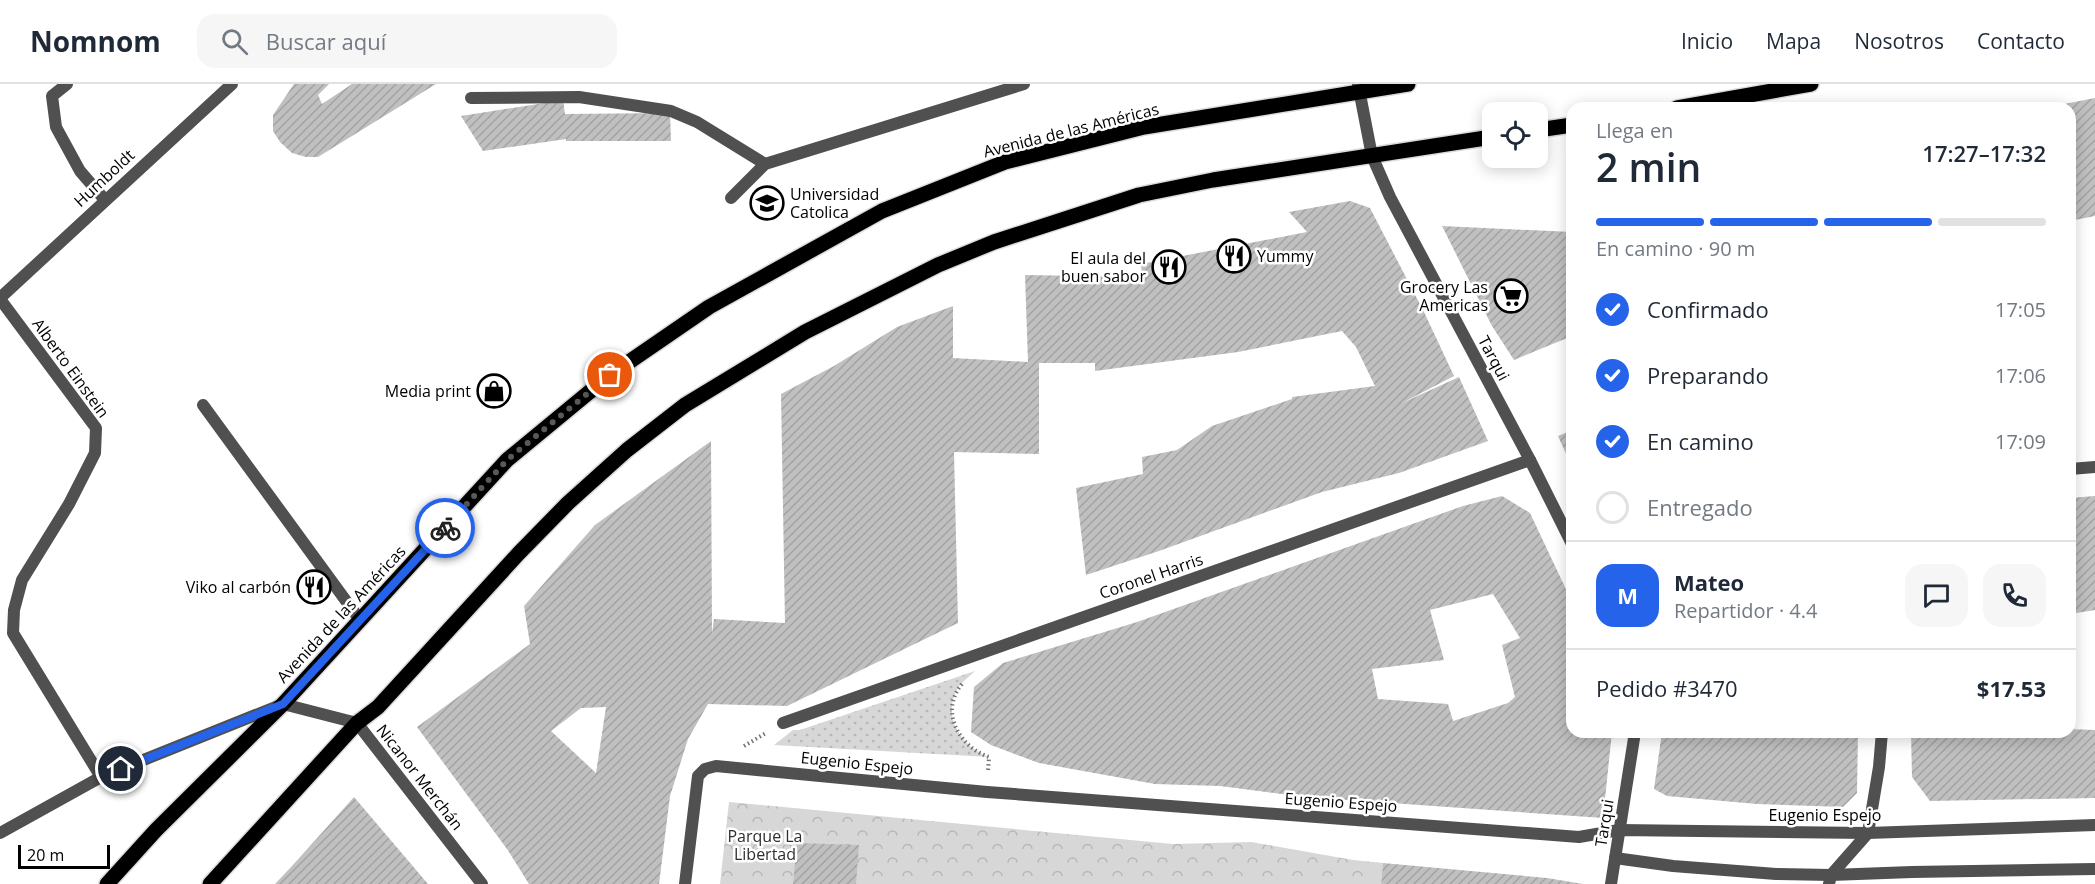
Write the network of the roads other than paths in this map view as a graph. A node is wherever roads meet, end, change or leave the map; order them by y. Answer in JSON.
{"nodes":[{"id":1,"x":68,"y":84,"type":"edge"},
{"id":2,"x":232,"y":84,"type":"edge"},
{"id":3,"x":1024,"y":84,"type":"edge"},
{"id":4,"x":1408,"y":84,"type":"edge"},
{"id":5,"x":1811,"y":84,"type":"edge"},
{"id":6,"x":1359,"y":88,"type":"edge"},
{"id":7,"x":471,"y":98,"type":"dead end"},
{"id":8,"x":1712,"y":102,"type":"edge"},
{"id":9,"x":1566,"y":126,"type":"edge"},
{"id":10,"x":1548,"y":129,"type":"edge"},
{"id":11,"x":1482,"y":139,"type":"edge"},
{"id":12,"x":1372,"y":156,"type":"junction"},
{"id":13,"x":765,"y":164,"type":"junction"},
{"id":14,"x":731,"y":198,"type":"dead end"},
{"id":15,"x":105,"y":200,"type":"junction"},
{"id":16,"x":0,"y":298,"type":"edge"},
{"id":17,"x":203,"y":405,"type":"dead end"},
{"id":18,"x":1530,"y":460,"type":"junction"},
{"id":19,"x":2095,"y":467,"type":"edge"},
{"id":20,"x":2076,"y":469,"type":"edge"},
{"id":21,"x":1566,"y":532,"type":"edge"},
{"id":22,"x":360,"y":620,"type":"junction"},
{"id":23,"x":283,"y":704,"type":"junction"},
{"id":24,"x":357,"y":723,"type":"junction"},
{"id":25,"x":783,"y":723,"type":"dead end"},
{"id":26,"x":1634,"y":738,"type":"edge"},
{"id":27,"x":1881,"y":738,"type":"edge"},
{"id":28,"x":101,"y":777,"type":"junction"},
{"id":29,"x":2095,"y":825,"type":"edge"},
{"id":30,"x":1620,"y":830,"type":"junction"},
{"id":31,"x":1868,"y":832,"type":"junction"},
{"id":32,"x":0,"y":833,"type":"edge"},
{"id":33,"x":1616,"y":858,"type":"junction"},
{"id":34,"x":2095,"y":869,"type":"edge"},
{"id":35,"x":1830,"y":880,"type":"edge"},
{"id":36,"x":107,"y":884,"type":"edge"},
{"id":37,"x":210,"y":884,"type":"edge"},
{"id":38,"x":482,"y":884,"type":"edge"},
{"id":39,"x":684,"y":884,"type":"edge"},
{"id":40,"x":1611,"y":884,"type":"edge"}],
"edges":[{"from":1,"to":15,"type":"street"},
{"from":2,"to":15,"type":"street","name":"Humboldt"},
{"from":3,"to":13,"type":"street"},
{"from":4,"to":6,"type":"main road","name":"Avenida de las Américas"},
{"from":5,"to":8,"type":"main road"},
{"from":6,"to":12,"type":"street","name":"Tarqui"},
{"from":6,"to":22,"type":"main road","name":"Avenida de las Américas"},
{"from":7,"to":13,"type":"street"},
{"from":9,"to":10,"type":"main road"},
{"from":11,"to":12,"type":"main road"},
{"from":12,"to":18,"type":"street","name":"Tarqui"},
{"from":12,"to":24,"type":"main road"},
{"from":13,"to":14,"type":"street"},
{"from":15,"to":16,"type":"street","name":"Humboldt"},
{"from":16,"to":28,"type":"street","name":"Alberto Einstein"},
{"from":17,"to":22,"type":"street"},
{"from":18,"to":21,"type":"street","name":"Tarqui"},
{"from":18,"to":25,"type":"street","name":"Coronel Harris"},
{"from":19,"to":20,"type":"street"},
{"from":22,"to":23,"type":"main road","name":"Avenida de las Américas"},
{"from":23,"to":24,"type":"street","name":"Nicanor Merchán"},
{"from":23,"to":28,"type":"street"},
{"from":23,"to":36,"type":"main road","name":"Avenida de las Américas"},
{"from":24,"to":37,"type":"main road"},
{"from":24,"to":38,"type":"street","name":"Nicanor Merchán"},
{"from":26,"to":30,"type":"street","name":"Tarqui"},
{"from":27,"to":31,"type":"street"},
{"from":28,"to":32,"type":"street"},
{"from":29,"to":31,"type":"street","name":"Eugenio Espejo"},
{"from":30,"to":31,"type":"street","name":"Eugenio Espejo"},
{"from":30,"to":33,"type":"street","name":"Tarqui"},
{"from":30,"to":39,"type":"street","name":"Eugenio Espejo"},
{"from":31,"to":35,"type":"street"},
{"from":33,"to":35,"type":"street"},
{"from":33,"to":40,"type":"street","name":"Tarqui"},
{"from":34,"to":35,"type":"street"}]}
